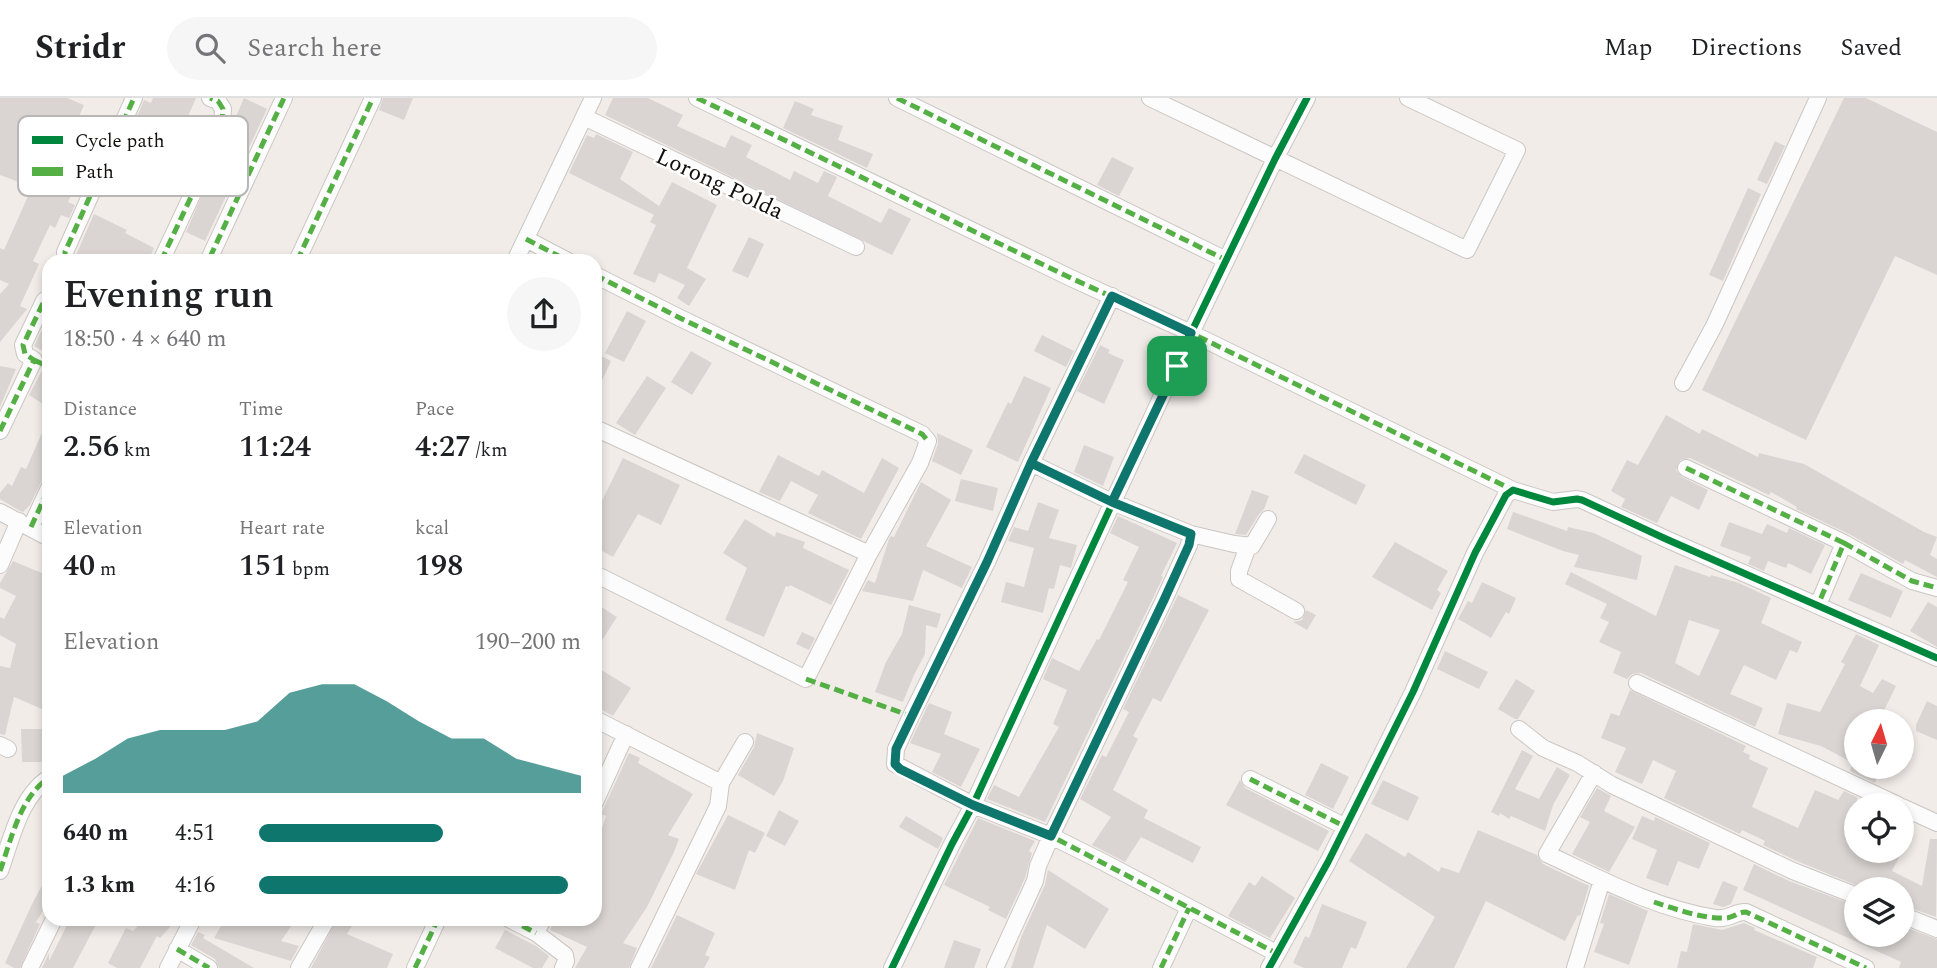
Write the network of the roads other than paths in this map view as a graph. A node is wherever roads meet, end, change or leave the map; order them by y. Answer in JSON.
{"nodes":[{"id":1,"x":134,"y":98,"type":"edge"},
{"id":2,"x":210,"y":98,"type":"edge"},
{"id":3,"x":284,"y":98,"type":"edge"},
{"id":4,"x":373,"y":98,"type":"edge"},
{"id":5,"x":593,"y":98,"type":"edge"},
{"id":6,"x":697,"y":98,"type":"edge"},
{"id":7,"x":897,"y":98,"type":"edge"},
{"id":8,"x":1150,"y":98,"type":"edge"},
{"id":9,"x":1307,"y":98,"type":"edge"},
{"id":10,"x":1408,"y":98,"type":"edge"},
{"id":11,"x":1818,"y":98,"type":"edge"},
{"id":12,"x":126,"y":116,"type":"edge"},
{"id":13,"x":223,"y":116,"type":"edge"},
{"id":14,"x":584,"y":117,"type":"junction"},
{"id":15,"x":1275,"y":159,"type":"junction"},
{"id":16,"x":248,"y":175,"type":"edge"},
{"id":17,"x":90,"y":196,"type":"edge"},
{"id":18,"x":192,"y":196,"type":"edge"},
{"id":19,"x":238,"y":196,"type":"edge"},
{"id":20,"x":526,"y":239,"type":"junction"},
{"id":21,"x":856,"y":247,"type":"dead end"},
{"id":22,"x":65,"y":254,"type":"edge"},
{"id":23,"x":164,"y":254,"type":"edge"},
{"id":24,"x":211,"y":254,"type":"edge"},
{"id":25,"x":300,"y":254,"type":"edge"},
{"id":26,"x":518,"y":254,"type":"edge"},
{"id":27,"x":555,"y":254,"type":"edge"},
{"id":28,"x":1226,"y":260,"type":"junction"},
{"id":29,"x":602,"y":279,"type":"edge"},
{"id":30,"x":1112,"y":296,"type":"junction"},
{"id":31,"x":42,"y":305,"type":"edge"},
{"id":32,"x":1191,"y":333,"type":"junction"},
{"id":33,"x":41,"y":363,"type":"edge"},
{"id":34,"x":1683,"y":383,"type":"dead end"},
{"id":35,"x":0,"y":431,"type":"edge"},
{"id":36,"x":602,"y":431,"type":"edge"},
{"id":37,"x":1031,"y":463,"type":"junction"},
{"id":38,"x":1686,"y":468,"type":"dead end"},
{"id":39,"x":1513,"y":490,"type":"junction"},
{"id":40,"x":42,"y":498,"type":"edge"},
{"id":41,"x":1112,"y":502,"type":"junction"},
{"id":42,"x":0,"y":512,"type":"edge"},
{"id":43,"x":1268,"y":519,"type":"dead end"},
{"id":44,"x":25,"y":524,"type":"junction"},
{"id":45,"x":42,"y":534,"type":"edge"},
{"id":46,"x":1191,"y":534,"type":"junction"},
{"id":47,"x":1844,"y":542,"type":"junction"},
{"id":48,"x":1248,"y":546,"type":"junction"},
{"id":49,"x":869,"y":554,"type":"junction"},
{"id":50,"x":0,"y":565,"type":"edge"},
{"id":51,"x":602,"y":577,"type":"edge"},
{"id":52,"x":1937,"y":588,"type":"edge"},
{"id":53,"x":1818,"y":605,"type":"junction"},
{"id":54,"x":1296,"y":611,"type":"dead end"},
{"id":55,"x":1937,"y":658,"type":"edge"},
{"id":56,"x":1637,"y":683,"type":"dead end"},
{"id":57,"x":602,"y":722,"type":"edge"},
{"id":58,"x":1519,"y":729,"type":"dead end"},
{"id":59,"x":626,"y":734,"type":"junction"},
{"id":60,"x":745,"y":742,"type":"dead end"},
{"id":61,"x":1594,"y":773,"type":"junction"},
{"id":62,"x":1250,"y":779,"type":"dead end"},
{"id":63,"x":42,"y":783,"type":"edge"},
{"id":64,"x":722,"y":783,"type":"junction"},
{"id":65,"x":602,"y":787,"type":"edge"},
{"id":66,"x":1872,"y":793,"type":"edge"},
{"id":67,"x":973,"y":805,"type":"junction"},
{"id":68,"x":1914,"y":812,"type":"edge"},
{"id":69,"x":1937,"y":823,"type":"edge"},
{"id":70,"x":1344,"y":826,"type":"junction"},
{"id":71,"x":1051,"y":836,"type":"junction"},
{"id":72,"x":0,"y":871,"type":"edge"},
{"id":73,"x":1602,"y":880,"type":"junction"},
{"id":74,"x":1844,"y":891,"type":"edge"},
{"id":75,"x":1189,"y":908,"type":"junction"},
{"id":76,"x":1914,"y":920,"type":"edge"},
{"id":77,"x":51,"y":926,"type":"edge"},
{"id":78,"x":189,"y":926,"type":"edge"},
{"id":79,"x":323,"y":926,"type":"edge"},
{"id":80,"x":435,"y":926,"type":"edge"},
{"id":81,"x":540,"y":926,"type":"edge"},
{"id":82,"x":1937,"y":929,"type":"edge"},
{"id":83,"x":177,"y":949,"type":"junction"},
{"id":84,"x":1273,"y":961,"type":"edge"},
{"id":85,"x":30,"y":968,"type":"edge"},
{"id":86,"x":168,"y":968,"type":"edge"},
{"id":87,"x":209,"y":968,"type":"edge"},
{"id":88,"x":299,"y":968,"type":"edge"},
{"id":89,"x":415,"y":968,"type":"edge"},
{"id":90,"x":563,"y":968,"type":"edge"},
{"id":91,"x":639,"y":968,"type":"edge"},
{"id":92,"x":892,"y":968,"type":"edge"},
{"id":93,"x":995,"y":968,"type":"edge"},
{"id":94,"x":1161,"y":968,"type":"edge"},
{"id":95,"x":1575,"y":968,"type":"edge"},
{"id":96,"x":1866,"y":968,"type":"edge"}],
"edges":[{"from":1,"to":12,"type":"street"},
{"from":2,"to":13,"type":"street"},
{"from":3,"to":16,"type":"street"},
{"from":4,"to":25,"type":"street"},
{"from":5,"to":14,"type":"street"},
{"from":6,"to":30,"type":"street"},
{"from":7,"to":28,"type":"street"},
{"from":8,"to":15,"type":"street"},
{"from":9,"to":15,"type":"street"},
{"from":10,"to":15,"type":"street"},
{"from":11,"to":34,"type":"street"},
{"from":14,"to":20,"type":"street"},
{"from":14,"to":21,"type":"street","name":"Lorong Polda"},
{"from":15,"to":28,"type":"street"},
{"from":17,"to":22,"type":"street"},
{"from":18,"to":23,"type":"street"},
{"from":19,"to":24,"type":"street"},
{"from":20,"to":26,"type":"street"},
{"from":20,"to":27,"type":"street"},
{"from":28,"to":32,"type":"street"},
{"from":29,"to":49,"type":"street"},
{"from":30,"to":32,"type":"street"},
{"from":30,"to":37,"type":"street"},
{"from":31,"to":33,"type":"street"},
{"from":32,"to":39,"type":"street"},
{"from":32,"to":41,"type":"street"},
{"from":33,"to":35,"type":"street"},
{"from":36,"to":49,"type":"street"},
{"from":37,"to":41,"type":"street"},
{"from":37,"to":67,"type":"street"},
{"from":38,"to":47,"type":"street"},
{"from":39,"to":53,"type":"street"},
{"from":39,"to":70,"type":"street"},
{"from":40,"to":44,"type":"street"},
{"from":41,"to":46,"type":"street"},
{"from":41,"to":67,"type":"street"},
{"from":42,"to":44,"type":"street"},
{"from":43,"to":48,"type":"street"},
{"from":44,"to":45,"type":"street"},
{"from":44,"to":50,"type":"street"},
{"from":46,"to":48,"type":"street"},
{"from":46,"to":71,"type":"street"},
{"from":47,"to":52,"type":"street"},
{"from":47,"to":53,"type":"street"},
{"from":48,"to":54,"type":"street"},
{"from":49,"to":51,"type":"street"},
{"from":53,"to":55,"type":"street"},
{"from":56,"to":66,"type":"street"},
{"from":57,"to":59,"type":"street"},
{"from":58,"to":61,"type":"street"},
{"from":59,"to":64,"type":"street"},
{"from":59,"to":65,"type":"street"},
{"from":60,"to":64,"type":"street"},
{"from":61,"to":73,"type":"street"},
{"from":61,"to":74,"type":"street"},
{"from":62,"to":70,"type":"street"},
{"from":63,"to":72,"type":"street"},
{"from":64,"to":91,"type":"street"},
{"from":67,"to":71,"type":"street"},
{"from":67,"to":92,"type":"street"},
{"from":68,"to":69,"type":"street"},
{"from":70,"to":84,"type":"street"},
{"from":71,"to":75,"type":"street"},
{"from":71,"to":93,"type":"street"},
{"from":73,"to":95,"type":"street"},
{"from":73,"to":96,"type":"street"},
{"from":75,"to":84,"type":"street"},
{"from":75,"to":94,"type":"street"},
{"from":76,"to":82,"type":"street"},
{"from":77,"to":85,"type":"street"},
{"from":78,"to":83,"type":"street"},
{"from":79,"to":88,"type":"street"},
{"from":80,"to":89,"type":"street"},
{"from":81,"to":90,"type":"street"},
{"from":83,"to":86,"type":"street"},
{"from":83,"to":87,"type":"street"}]}
